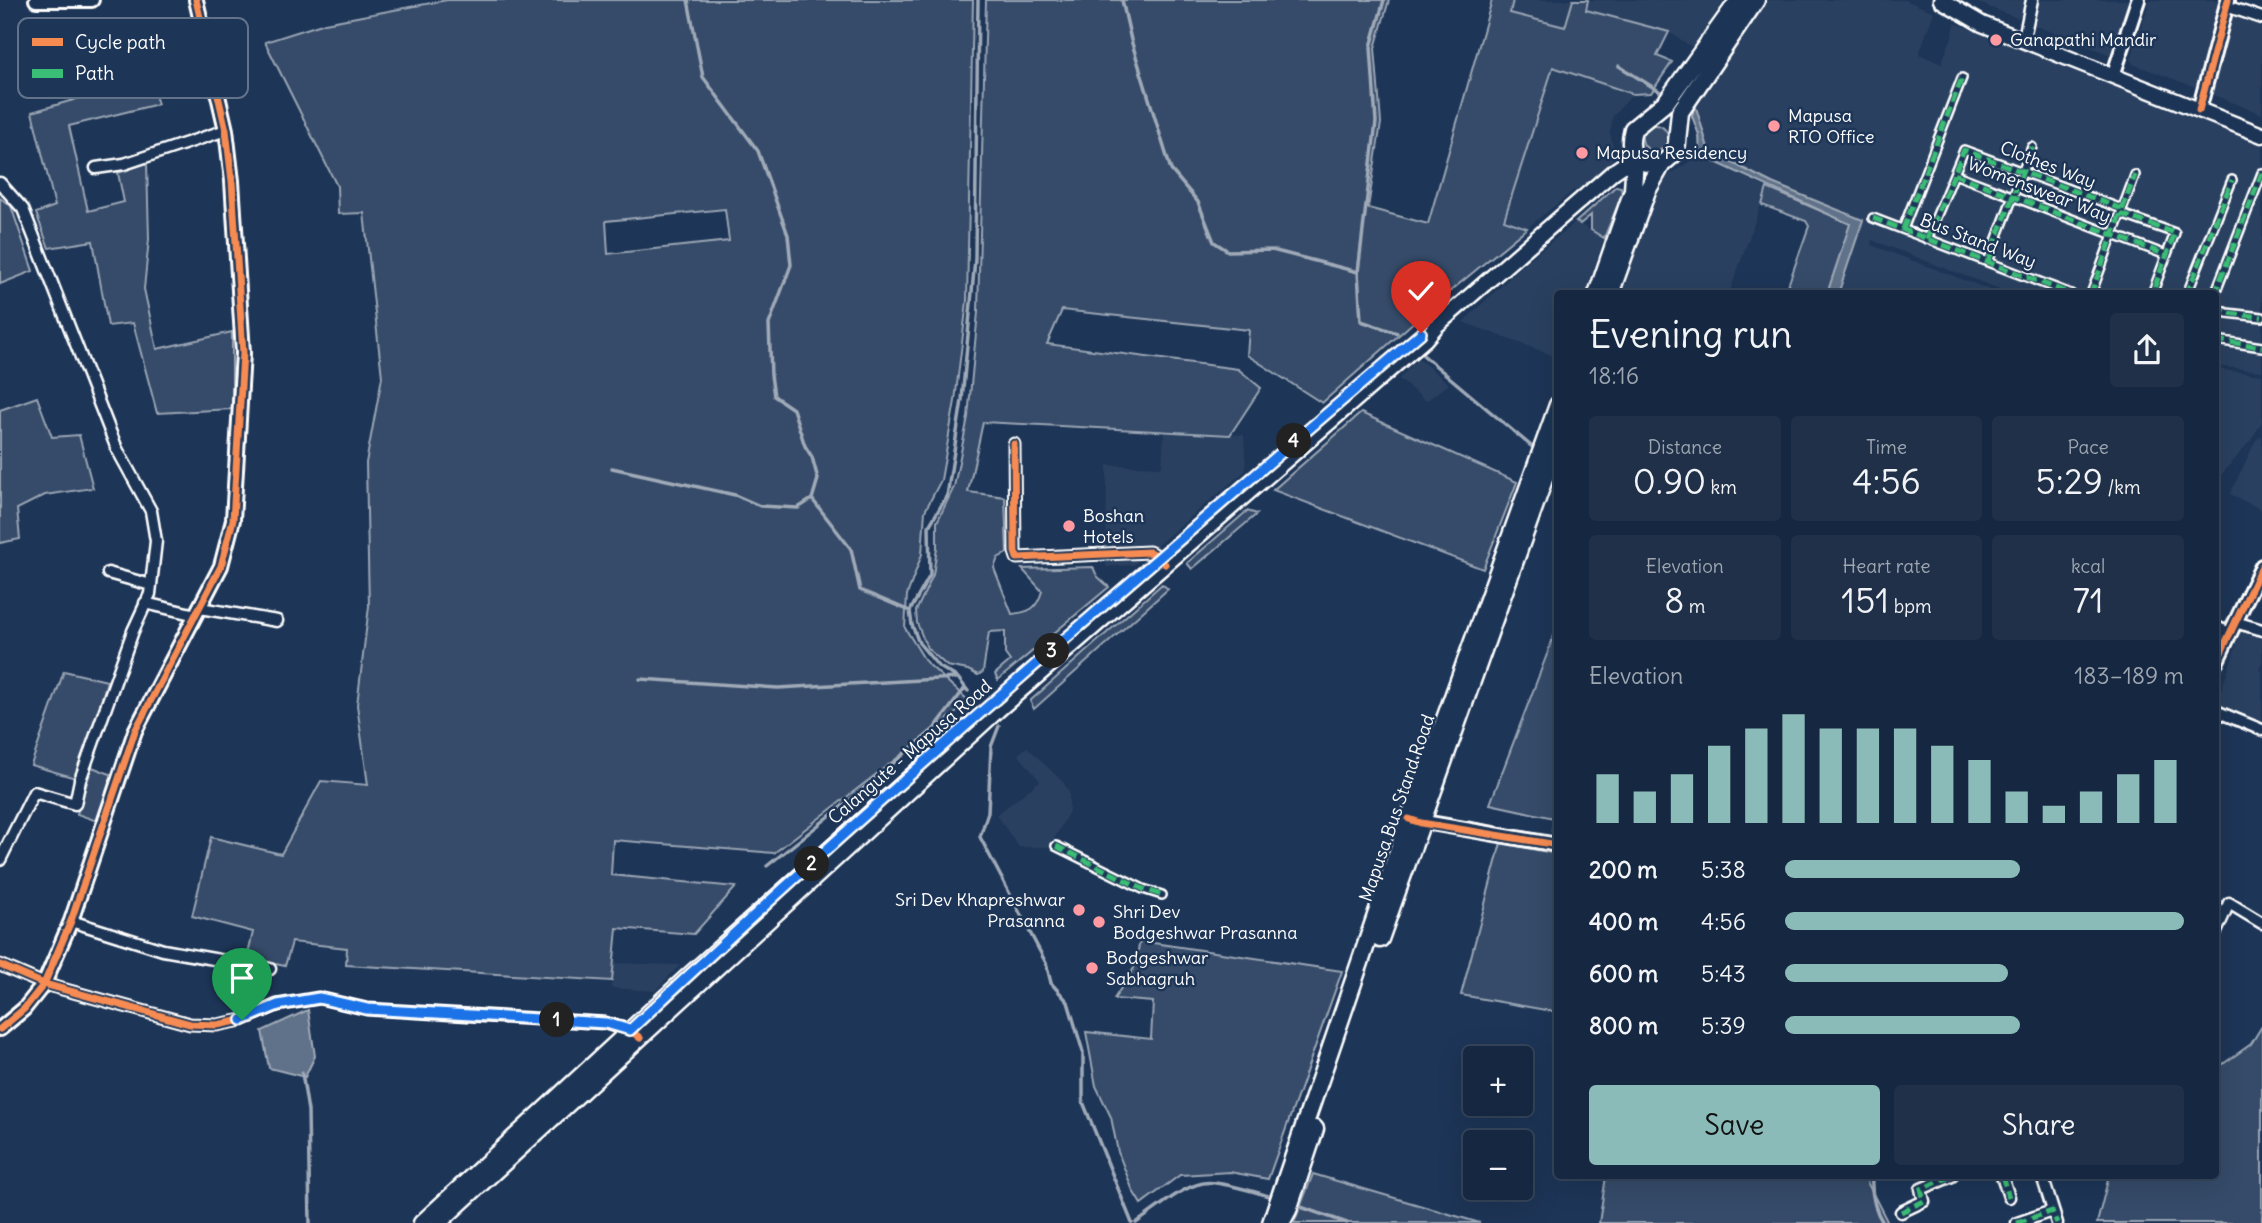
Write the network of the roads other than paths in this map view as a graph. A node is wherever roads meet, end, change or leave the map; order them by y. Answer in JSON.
{"nodes":[{"id":1,"x":36,"y":0,"type":"edge"},
{"id":2,"x":92,"y":0,"type":"edge"},
{"id":3,"x":196,"y":0,"type":"edge"},
{"id":4,"x":1739,"y":0,"type":"edge"},
{"id":5,"x":1756,"y":0,"type":"edge"},
{"id":6,"x":1941,"y":0,"type":"edge"},
{"id":7,"x":1957,"y":0,"type":"edge"},
{"id":8,"x":2032,"y":0,"type":"edge"},
{"id":9,"x":2138,"y":0,"type":"edge"},
{"id":10,"x":2227,"y":3,"type":"edge"},
{"id":11,"x":200,"y":18,"type":"edge"},
{"id":12,"x":2262,"y":18,"type":"edge"},
{"id":13,"x":2025,"y":33,"type":"junction"},
{"id":14,"x":2114,"y":72,"type":"junction"},
{"id":15,"x":1962,"y":78,"type":"dead end"},
{"id":16,"x":219,"y":98,"type":"edge"},
{"id":17,"x":2200,"y":106,"type":"junction"},
{"id":18,"x":1647,"y":118,"type":"junction"},
{"id":19,"x":2262,"y":126,"type":"edge"},
{"id":20,"x":226,"y":130,"type":"junction"},
{"id":21,"x":1678,"y":135,"type":"junction"},
{"id":22,"x":2262,"y":135,"type":"edge"},
{"id":23,"x":2032,"y":147,"type":"dead end"},
{"id":24,"x":1635,"y":157,"type":"junction"},
{"id":25,"x":1662,"y":164,"type":"junction"},
{"id":26,"x":96,"y":169,"type":"dead end"},
{"id":27,"x":2022,"y":172,"type":"junction"},
{"id":28,"x":1954,"y":174,"type":"junction"},
{"id":29,"x":2135,"y":175,"type":"dead end"},
{"id":30,"x":2261,"y":178,"type":"edge"},
{"id":31,"x":2232,"y":180,"type":"dead end"},
{"id":32,"x":0,"y":183,"type":"edge"},
{"id":33,"x":2013,"y":197,"type":"junction"},
{"id":34,"x":2121,"y":212,"type":"junction"},
{"id":35,"x":1873,"y":218,"type":"dead end"},
{"id":36,"x":1903,"y":229,"type":"junction"},
{"id":37,"x":2113,"y":235,"type":"junction"},
{"id":38,"x":1927,"y":239,"type":"junction"},
{"id":39,"x":2166,"y":255,"type":"junction"},
{"id":40,"x":1988,"y":262,"type":"junction"},
{"id":41,"x":1598,"y":290,"type":"edge"},
{"id":42,"x":1611,"y":290,"type":"edge"},
{"id":43,"x":2061,"y":290,"type":"edge"},
{"id":44,"x":2092,"y":290,"type":"edge"},
{"id":45,"x":2153,"y":290,"type":"edge"},
{"id":46,"x":2189,"y":290,"type":"edge"},
{"id":47,"x":2217,"y":290,"type":"edge"},
{"id":48,"x":2219,"y":309,"type":"edge"},
{"id":49,"x":2262,"y":317,"type":"edge"},
{"id":50,"x":2219,"y":340,"type":"edge"},
{"id":51,"x":2262,"y":347,"type":"edge"},
{"id":52,"x":1554,"y":417,"type":"edge"},
{"id":53,"x":1014,"y":444,"type":"dead end"},
{"id":54,"x":1554,"y":451,"type":"edge"},
{"id":55,"x":1162,"y":561,"type":"junction"},
{"id":56,"x":2262,"y":566,"type":"edge"},
{"id":57,"x":108,"y":573,"type":"dead end"},
{"id":58,"x":150,"y":584,"type":"junction"},
{"id":59,"x":145,"y":603,"type":"junction"},
{"id":60,"x":198,"y":611,"type":"junction"},
{"id":61,"x":277,"y":621,"type":"dead end"},
{"id":62,"x":2219,"y":627,"type":"edge"},
{"id":63,"x":2233,"y":627,"type":"junction"},
{"id":64,"x":2262,"y":630,"type":"edge"},
{"id":65,"x":2219,"y":657,"type":"edge"},
{"id":66,"x":2219,"y":712,"type":"edge"},
{"id":67,"x":2262,"y":730,"type":"edge"},
{"id":68,"x":1415,"y":821,"type":"junction"},
{"id":69,"x":1554,"y":844,"type":"edge"},
{"id":70,"x":1056,"y":846,"type":"dead end"},
{"id":71,"x":0,"y":860,"type":"edge"},
{"id":72,"x":1162,"y":895,"type":"dead end"},
{"id":73,"x":71,"y":921,"type":"junction"},
{"id":74,"x":2262,"y":923,"type":"edge"},
{"id":75,"x":2219,"y":926,"type":"edge"},
{"id":76,"x":0,"y":965,"type":"edge"},
{"id":77,"x":270,"y":970,"type":"dead end"},
{"id":78,"x":44,"y":984,"type":"junction"},
{"id":79,"x":0,"y":1028,"type":"edge"},
{"id":80,"x":635,"y":1034,"type":"junction"},
{"id":81,"x":1945,"y":1179,"type":"edge"},
{"id":82,"x":2003,"y":1179,"type":"edge"},
{"id":83,"x":2043,"y":1179,"type":"edge"},
{"id":84,"x":2009,"y":1197,"type":"dead end"},
{"id":85,"x":2052,"y":1211,"type":"junction"},
{"id":86,"x":1901,"y":1212,"type":"dead end"},
{"id":87,"x":421,"y":1223,"type":"edge"},
{"id":88,"x":439,"y":1223,"type":"edge"},
{"id":89,"x":1271,"y":1223,"type":"edge"},
{"id":90,"x":1281,"y":1223,"type":"edge"},
{"id":91,"x":2017,"y":1223,"type":"edge"},
{"id":92,"x":2057,"y":1223,"type":"edge"}],
"edges":[{"from":1,"to":2,"type":"street"},
{"from":3,"to":11,"type":"street"},
{"from":4,"to":18,"type":"main road"},
{"from":5,"to":21,"type":"main road"},
{"from":6,"to":14,"type":"main road"},
{"from":7,"to":13,"type":"main road"},
{"from":8,"to":13,"type":"street"},
{"from":9,"to":14,"type":"street"},
{"from":10,"to":12,"type":"street"},
{"from":10,"to":17,"type":"street"},
{"from":13,"to":14,"type":"main road"},
{"from":14,"to":17,"type":"main road"},
{"from":15,"to":36,"type":"street"},
{"from":16,"to":20,"type":"street"},
{"from":17,"to":19,"type":"main road"},
{"from":17,"to":22,"type":"main road"},
{"from":18,"to":21,"type":"main road"},
{"from":18,"to":24,"type":"main road"},
{"from":20,"to":26,"type":"street"},
{"from":20,"to":60,"type":"street"},
{"from":21,"to":25,"type":"main road"},
{"from":23,"to":27,"type":"street"},
{"from":24,"to":25,"type":"main road"},
{"from":24,"to":41,"type":"main road"},
{"from":24,"to":55,"type":"main road","name":"Calangute - Mapusa Road"},
{"from":25,"to":42,"type":"main road"},
{"from":27,"to":28,"type":"street","name":"Clothes Way"},
{"from":27,"to":33,"type":"street"},
{"from":27,"to":34,"type":"street","name":"Clothes Way"},
{"from":28,"to":33,"type":"street","name":"Womenswear Way"},
{"from":28,"to":38,"type":"street"},
{"from":29,"to":34,"type":"street"},
{"from":30,"to":47,"type":"street"},
{"from":31,"to":46,"type":"street"},
{"from":32,"to":58,"type":"street"},
{"from":33,"to":37,"type":"street","name":"Womenswear Way"},
{"from":33,"to":40,"type":"street"},
{"from":34,"to":37,"type":"street"},
{"from":34,"to":39,"type":"street","name":"Clothes Way"},
{"from":35,"to":36,"type":"street","name":"Bus Stand Way"},
{"from":36,"to":38,"type":"street","name":"Bus Stand Way"},
{"from":37,"to":39,"type":"street","name":"Womenswear Way"},
{"from":37,"to":44,"type":"street"},
{"from":38,"to":40,"type":"street","name":"Bus Stand Way"},
{"from":39,"to":45,"type":"street"},
{"from":40,"to":43,"type":"street","name":"Bus Stand Way"},
{"from":48,"to":49,"type":"street"},
{"from":50,"to":51,"type":"street"},
{"from":52,"to":68,"type":"main road","name":"Mapusa Bus Stand Road"},
{"from":53,"to":55,"type":"street"},
{"from":54,"to":68,"type":"main road","name":"Mapusa Bus Stand Road"},
{"from":55,"to":80,"type":"main road","name":"Calangute - Mapusa Road"},
{"from":56,"to":63,"type":"street"},
{"from":57,"to":58,"type":"street"},
{"from":58,"to":59,"type":"street"},
{"from":59,"to":60,"type":"street"},
{"from":59,"to":71,"type":"street"},
{"from":60,"to":61,"type":"street"},
{"from":60,"to":73,"type":"street"},
{"from":62,"to":63,"type":"street"},
{"from":63,"to":64,"type":"street"},
{"from":63,"to":65,"type":"street"},
{"from":66,"to":67,"type":"street"},
{"from":68,"to":69,"type":"street"},
{"from":68,"to":89,"type":"main road","name":"Mapusa Bus Stand Road"},
{"from":68,"to":90,"type":"main road","name":"Mapusa Bus Stand Road"},
{"from":70,"to":72,"type":"street"},
{"from":73,"to":77,"type":"street"},
{"from":73,"to":78,"type":"street"},
{"from":74,"to":75,"type":"street"},
{"from":76,"to":78,"type":"street"},
{"from":78,"to":79,"type":"street"},
{"from":78,"to":80,"type":"street"},
{"from":80,"to":87,"type":"main road","name":"Calangute - Mapusa Road"},
{"from":80,"to":88,"type":"main road","name":"Calangute - Mapusa Road"},
{"from":81,"to":86,"type":"street"},
{"from":82,"to":84,"type":"street"},
{"from":83,"to":85,"type":"street"},
{"from":85,"to":91,"type":"street"},
{"from":85,"to":92,"type":"street"}]}
